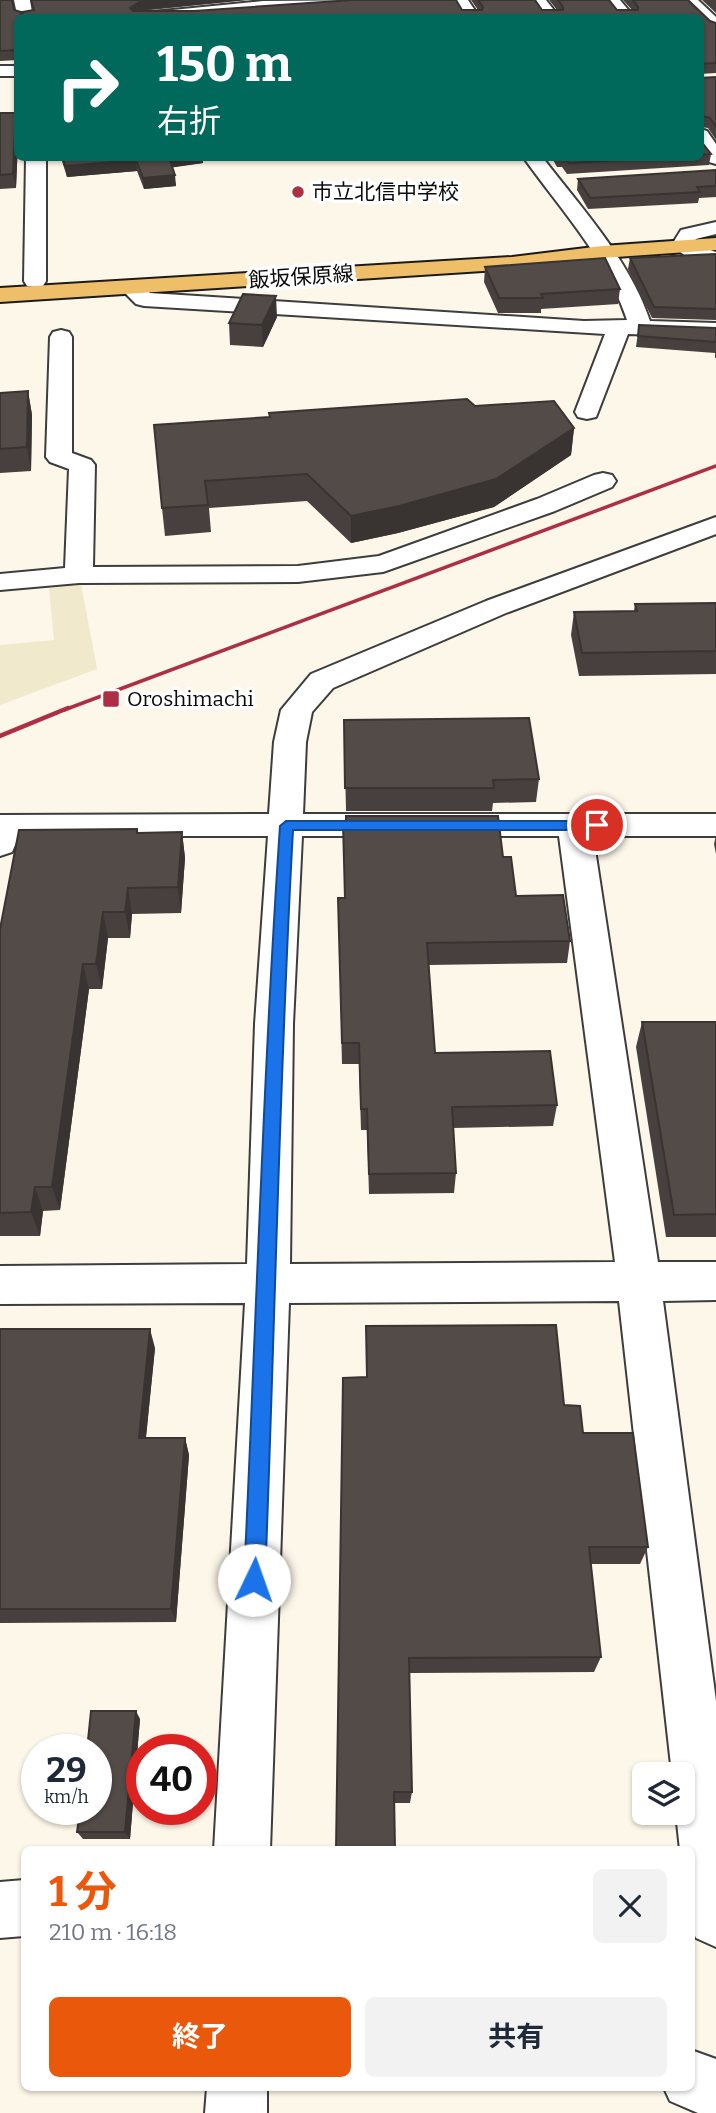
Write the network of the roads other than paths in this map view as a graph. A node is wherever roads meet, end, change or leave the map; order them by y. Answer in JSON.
{"nodes":[{"id":1,"x":379,"y":0,"type":"edge"},
{"id":2,"x":538,"y":0,"type":"edge"},
{"id":3,"x":611,"y":0,"type":"edge"},
{"id":4,"x":689,"y":0,"type":"edge"},
{"id":5,"x":282,"y":7,"type":"edge"},
{"id":6,"x":193,"y":14,"type":"edge"},
{"id":7,"x":549,"y":14,"type":"edge"},
{"id":8,"x":623,"y":14,"type":"edge"},
{"id":9,"x":704,"y":14,"type":"edge"},
{"id":10,"x":704,"y":141,"type":"edge"},
{"id":11,"x":716,"y":158,"type":"edge"},
{"id":12,"x":36,"y":161,"type":"edge"},
{"id":13,"x":536,"y":161,"type":"edge"},
{"id":14,"x":580,"y":182,"type":"edge"},
{"id":15,"x":552,"y":183,"type":"junction"},
{"id":16,"x":716,"y":228,"type":"edge"},
{"id":17,"x":716,"y":244,"type":"edge"},
{"id":18,"x":681,"y":246,"type":"junction"},
{"id":19,"x":602,"y":252,"type":"junction"},
{"id":20,"x":716,"y":258,"type":"edge"},
{"id":21,"x":35,"y":281,"type":"junction"},
{"id":22,"x":0,"y":283,"type":"edge"},
{"id":23,"x":131,"y":288,"type":"junction"},
{"id":24,"x":0,"y":295,"type":"edge"},
{"id":25,"x":630,"y":327,"type":"junction"},
{"id":26,"x":715,"y":329,"type":"edge"},
{"id":27,"x":61,"y":337,"type":"dead end"},
{"id":28,"x":587,"y":412,"type":"dead end"},
{"id":29,"x":603,"y":481,"type":"dead end"},
{"id":30,"x":716,"y":525,"type":"edge"},
{"id":31,"x":79,"y":575,"type":"junction"},
{"id":32,"x":0,"y":582,"type":"edge"},
{"id":33,"x":574,"y":825,"type":"junction"},
{"id":34,"x":716,"y":825,"type":"edge"},
{"id":35,"x":286,"y":826,"type":"junction"},
{"id":36,"x":2,"y":832,"type":"edge"},
{"id":37,"x":639,"y":1281,"type":"junction"},
{"id":38,"x":716,"y":1281,"type":"edge"},
{"id":39,"x":268,"y":1283,"type":"junction"},
{"id":40,"x":0,"y":1285,"type":"edge"},
{"id":41,"x":242,"y":1846,"type":"edge"},
{"id":42,"x":21,"y":1908,"type":"edge"},
{"id":43,"x":0,"y":1910,"type":"edge"},
{"id":44,"x":716,"y":1918,"type":"edge"},
{"id":45,"x":695,"y":2081,"type":"edge"},
{"id":46,"x":716,"y":2089,"type":"edge"},
{"id":47,"x":237,"y":2091,"type":"edge"},
{"id":48,"x":236,"y":2113,"type":"edge"}],
"edges":[{"from":1,"to":5,"type":"street"},
{"from":2,"to":7,"type":"street"},
{"from":3,"to":8,"type":"street"},
{"from":4,"to":9,"type":"street"},
{"from":5,"to":6,"type":"street"},
{"from":10,"to":11,"type":"street"},
{"from":12,"to":21,"type":"street"},
{"from":13,"to":15,"type":"street"},
{"from":14,"to":15,"type":"street"},
{"from":15,"to":19,"type":"street"},
{"from":16,"to":18,"type":"street"},
{"from":17,"to":18,"type":"main road","name":"飯坂保原線"},
{"from":18,"to":19,"type":"main road","name":"飯坂保原線"},
{"from":18,"to":20,"type":"street"},
{"from":19,"to":21,"type":"main road","name":"飯坂保原線"},
{"from":19,"to":23,"type":"main road","name":"飯坂保原線"},
{"from":19,"to":25,"type":"street"},
{"from":21,"to":22,"type":"main road","name":"飯坂保原線"},
{"from":23,"to":24,"type":"main road","name":"飯坂保原線"},
{"from":23,"to":25,"type":"street"},
{"from":25,"to":26,"type":"street"},
{"from":25,"to":28,"type":"street"},
{"from":27,"to":31,"type":"street"},
{"from":29,"to":31,"type":"street"},
{"from":30,"to":35,"type":"street"},
{"from":31,"to":32,"type":"street"},
{"from":33,"to":34,"type":"street"},
{"from":33,"to":35,"type":"street"},
{"from":33,"to":37,"type":"street"},
{"from":35,"to":36,"type":"street"},
{"from":35,"to":39,"type":"street"},
{"from":37,"to":38,"type":"street"},
{"from":37,"to":39,"type":"street"},
{"from":37,"to":44,"type":"street"},
{"from":39,"to":40,"type":"street"},
{"from":39,"to":41,"type":"street"},
{"from":42,"to":43,"type":"street"},
{"from":45,"to":46,"type":"street"},
{"from":47,"to":48,"type":"street"}]}
